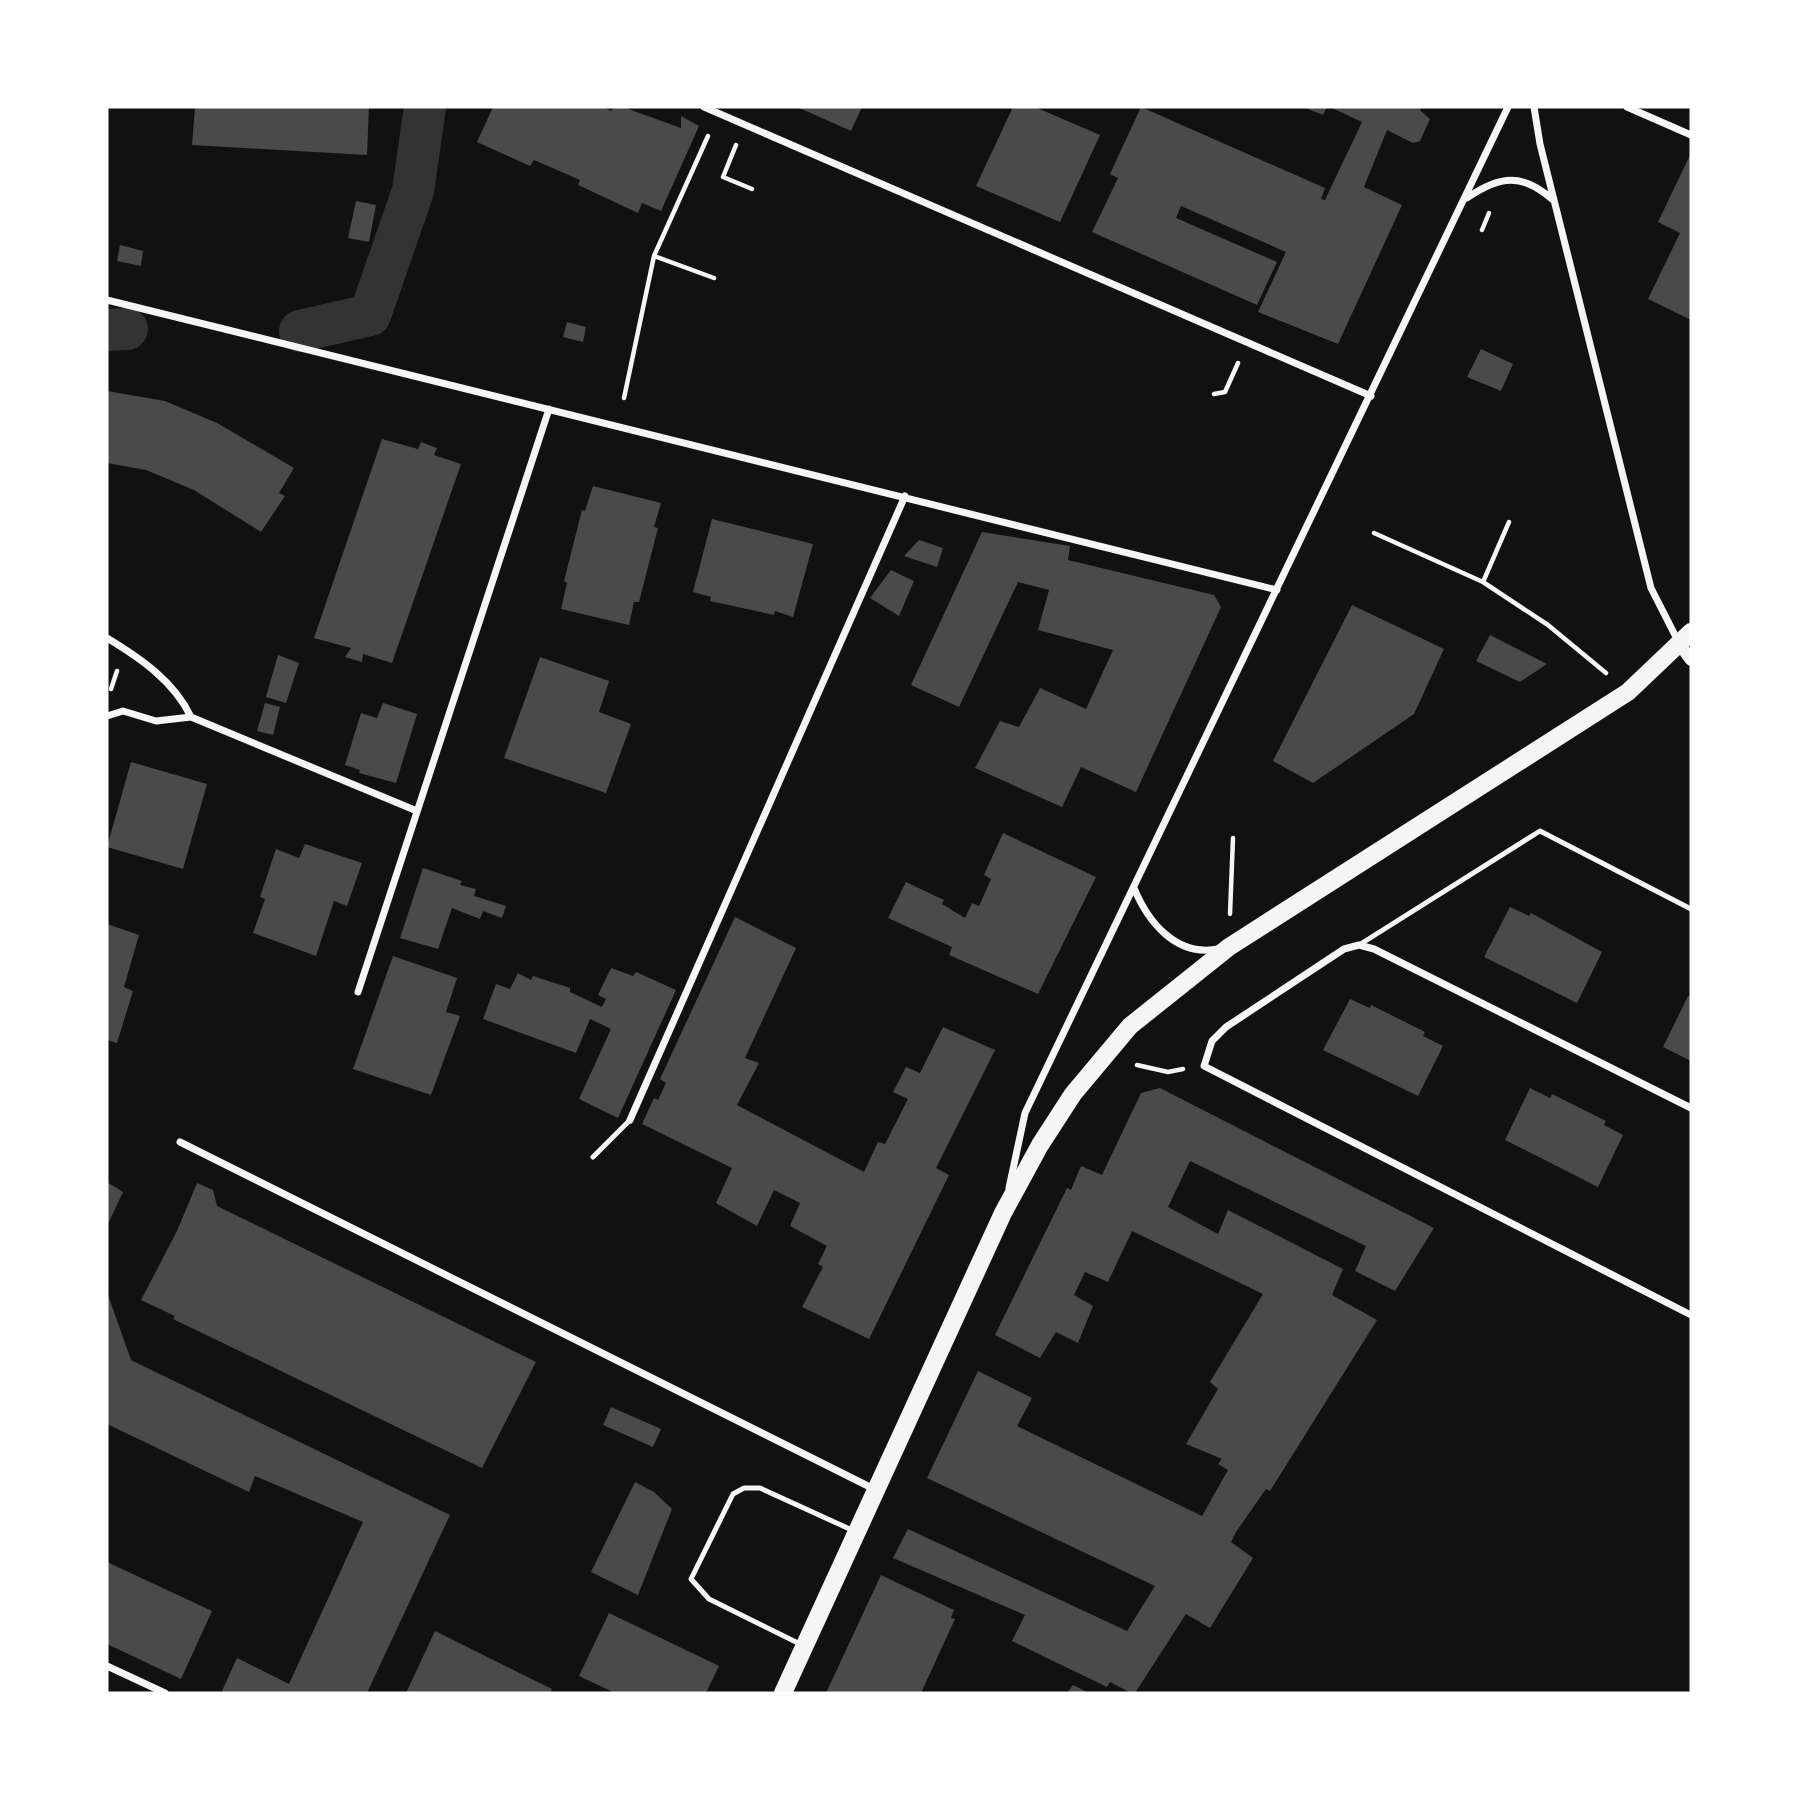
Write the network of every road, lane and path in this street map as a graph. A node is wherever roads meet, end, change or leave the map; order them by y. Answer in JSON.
{"nodes":[{"id":1,"x":704,"y":107,"type":"edge"},
{"id":2,"x":1508,"y":107,"type":"edge"},
{"id":3,"x":1534,"y":107,"type":"edge"},
{"id":4,"x":1628,"y":107,"type":"edge"},
{"id":5,"x":713,"y":125,"type":"dead end"},
{"id":6,"x":745,"y":125,"type":"junction"},
{"id":7,"x":1691,"y":135,"type":"edge"},
{"id":8,"x":752,"y":190,"type":"dead end"},
{"id":9,"x":1465,"y":199,"type":"junction"},
{"id":10,"x":1553,"y":200,"type":"junction"},
{"id":11,"x":654,"y":256,"type":"junction"},
{"id":12,"x":714,"y":278,"type":"dead end"},
{"id":13,"x":107,"y":300,"type":"edge"},
{"id":14,"x":1247,"y":343,"type":"junction"},
{"id":15,"x":1213,"y":394,"type":"dead end"},
{"id":16,"x":1370,"y":396,"type":"junction"},
{"id":17,"x":624,"y":398,"type":"dead end"},
{"id":18,"x":549,"y":409,"type":"junction"},
{"id":19,"x":905,"y":496,"type":"junction"},
{"id":20,"x":1509,"y":522,"type":"dead end"},
{"id":21,"x":1374,"y":533,"type":"dead end"},
{"id":22,"x":1483,"y":582,"type":"junction"},
{"id":23,"x":1278,"y":590,"type":"junction"},
{"id":24,"x":107,"y":638,"type":"edge"},
{"id":25,"x":1686,"y":638,"type":"edge"},
{"id":26,"x":124,"y":649,"type":"junction"},
{"id":27,"x":1691,"y":660,"type":"edge"},
{"id":28,"x":1628,"y":692,"type":"junction"},
{"id":29,"x":110,"y":693,"type":"dead end"},
{"id":30,"x":107,"y":716,"type":"edge"},
{"id":31,"x":191,"y":717,"type":"junction"},
{"id":32,"x":417,"y":811,"type":"junction"},
{"id":33,"x":1233,"y":838,"type":"dead end"},
{"id":34,"x":1134,"y":888,"type":"junction"},
{"id":35,"x":1691,"y":909,"type":"edge"},
{"id":36,"x":1359,"y":944,"type":"junction"},
{"id":37,"x":1229,"y":947,"type":"junction"},
{"id":38,"x":358,"y":992,"type":"dead end"},
{"id":39,"x":1101,"y":1057,"type":"junction"},
{"id":40,"x":1203,"y":1066,"type":"junction"},
{"id":41,"x":1691,"y":1108,"type":"edge"},
{"id":42,"x":630,"y":1120,"type":"joint"},
{"id":43,"x":180,"y":1142,"type":"dead end"},
{"id":44,"x":593,"y":1157,"type":"dead end"},
{"id":45,"x":1003,"y":1213,"type":"junction"},
{"id":46,"x":1691,"y":1315,"type":"edge"},
{"id":47,"x":876,"y":1490,"type":"junction"},
{"id":48,"x":857,"y":1532,"type":"junction"},
{"id":49,"x":804,"y":1647,"type":"junction"},
{"id":50,"x":107,"y":1667,"type":"edge"},
{"id":51,"x":165,"y":1693,"type":"edge"},
{"id":52,"x":783,"y":1693,"type":"edge"}],
"edges":[{"from":1,"to":6,"type":"street"},
{"from":2,"to":9,"type":"street"},
{"from":3,"to":10,"type":"street"},
{"from":4,"to":7,"type":"street"},
{"from":5,"to":11,"type":"path"},
{"from":6,"to":8,"type":"path"},
{"from":6,"to":14,"type":"street"},
{"from":9,"to":10,"type":"street"},
{"from":9,"to":16,"type":"street"},
{"from":10,"to":25,"type":"street"},
{"from":11,"to":12,"type":"path"},
{"from":11,"to":17,"type":"path"},
{"from":13,"to":18,"type":"street"},
{"from":14,"to":15,"type":"path"},
{"from":14,"to":16,"type":"street"},
{"from":16,"to":23,"type":"street"},
{"from":18,"to":19,"type":"street"},
{"from":18,"to":32,"type":"street"},
{"from":19,"to":23,"type":"street"},
{"from":19,"to":42,"type":"street"},
{"from":20,"to":22,"type":"path"},
{"from":21,"to":22,"type":"path"},
{"from":22,"to":28,"type":"path"},
{"from":23,"to":34,"type":"street"},
{"from":24,"to":26,"type":"street"},
{"from":25,"to":27,"type":"street"},
{"from":25,"to":28,"type":"main road"},
{"from":26,"to":29,"type":"path"},
{"from":26,"to":31,"type":"street"},
{"from":28,"to":37,"type":"main road"},
{"from":30,"to":31,"type":"street"},
{"from":31,"to":32,"type":"street"},
{"from":32,"to":38,"type":"street"},
{"from":33,"to":37,"type":"path"},
{"from":34,"to":37,"type":"street"},
{"from":34,"to":45,"type":"street"},
{"from":35,"to":36,"type":"lane"},
{"from":36,"to":40,"type":"street"},
{"from":36,"to":41,"type":"street"},
{"from":37,"to":39,"type":"main road"},
{"from":39,"to":40,"type":"path"},
{"from":39,"to":45,"type":"main road"},
{"from":40,"to":46,"type":"street"},
{"from":42,"to":44,"type":"lane"},
{"from":43,"to":47,"type":"street"},
{"from":45,"to":47,"type":"main road"},
{"from":47,"to":48,"type":"main road"},
{"from":48,"to":49,"type":"main road"},
{"from":48,"to":49,"type":"lane"},
{"from":49,"to":52,"type":"main road"},
{"from":50,"to":51,"type":"street"}]}
